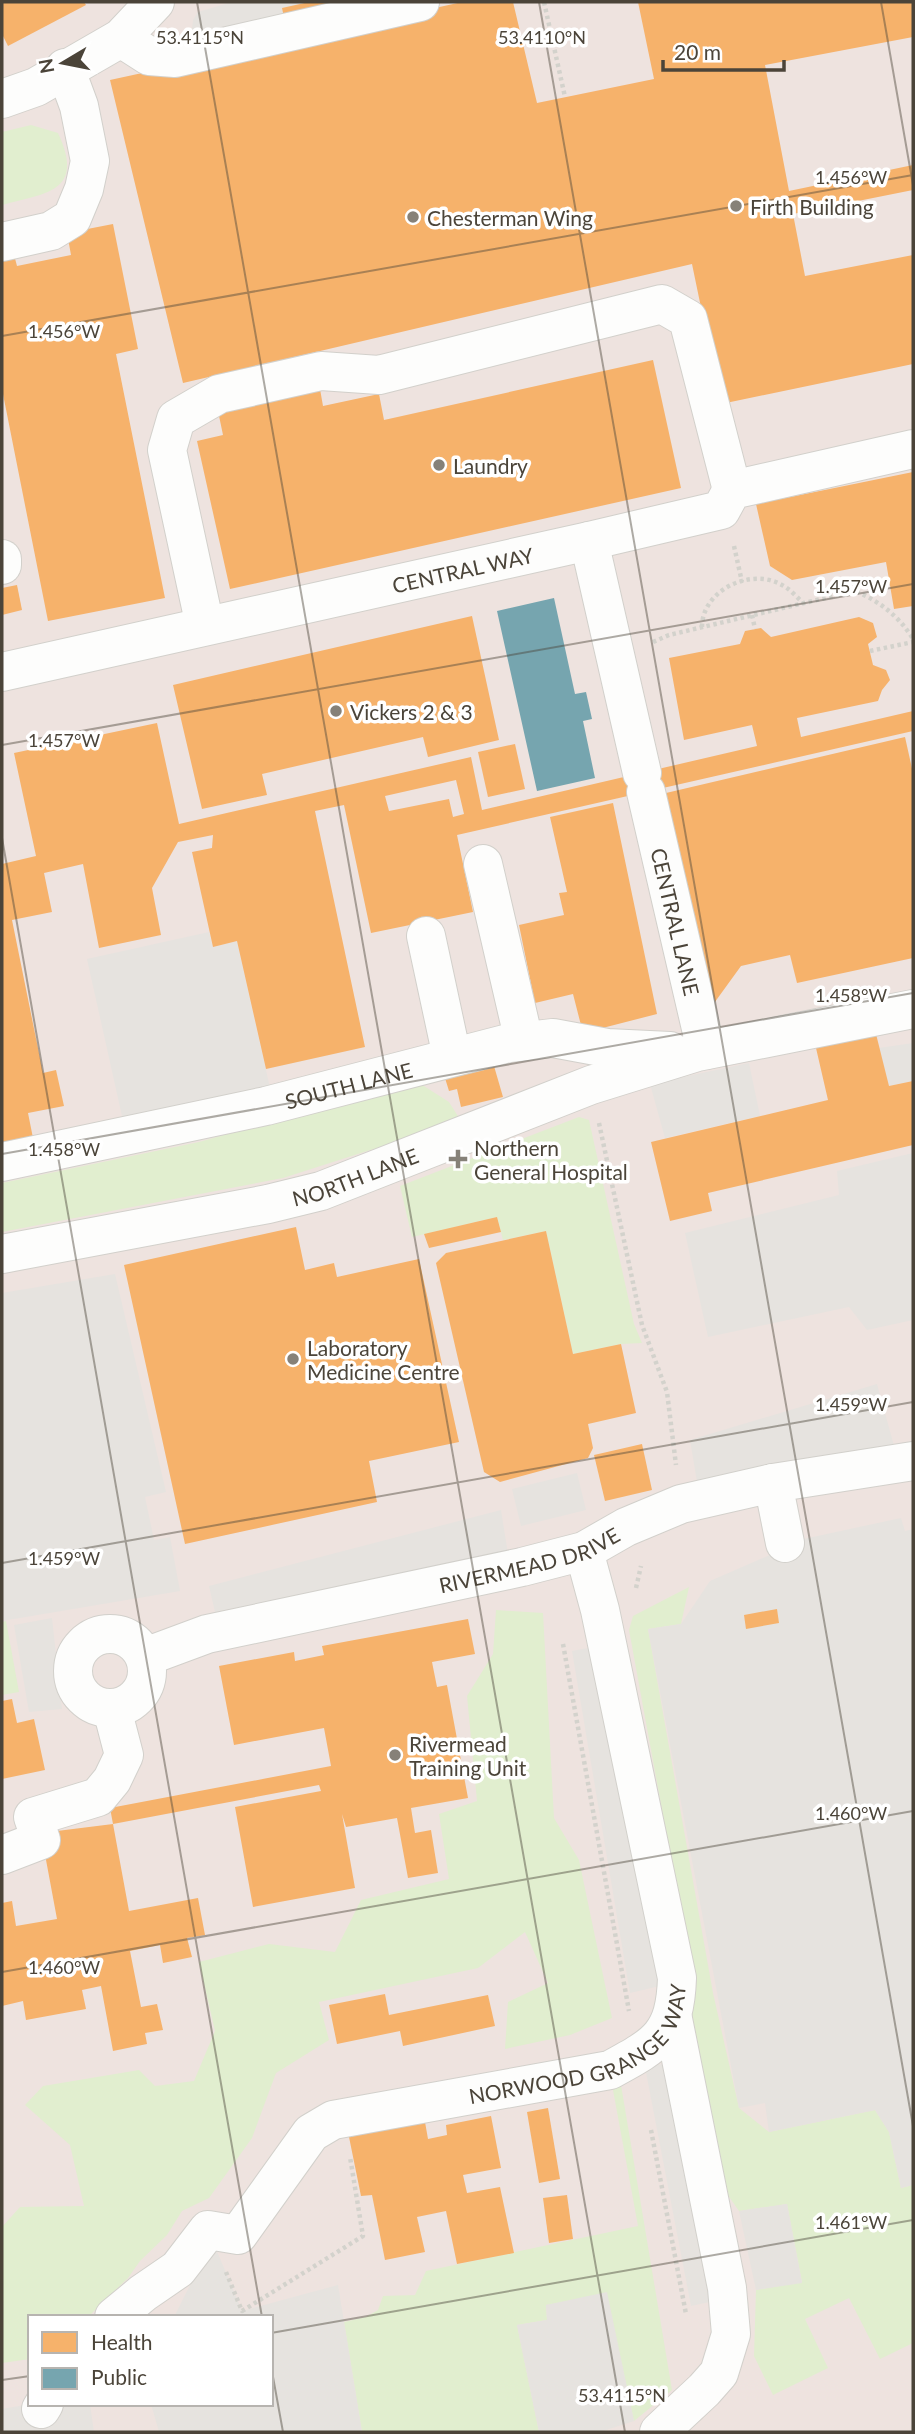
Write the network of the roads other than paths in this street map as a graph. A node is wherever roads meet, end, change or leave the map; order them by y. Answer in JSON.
{"nodes":[{"id":1,"x":155,"y":2,"type":"edge"},
{"id":2,"x":420,"y":2,"type":"edge"},
{"id":3,"x":121,"y":38,"type":"junction"},
{"id":4,"x":65,"y":68,"type":"junction"},
{"id":5,"x":2,"y":99,"type":"edge"},
{"id":6,"x":2,"y":242,"type":"edge"},
{"id":7,"x":913,"y":449,"type":"edge"},
{"id":8,"x":732,"y":490,"type":"junction"},
{"id":9,"x":589,"y":541,"type":"junction"},
{"id":10,"x":2,"y":559,"type":"edge"},
{"id":11,"x":2,"y":565,"type":"edge"},
{"id":12,"x":339,"y":596,"type":"junction"},
{"id":13,"x":205,"y":626,"type":"junction"},
{"id":14,"x":2,"y":671,"type":"edge"},
{"id":15,"x":2,"y":697,"type":"edge"},
{"id":16,"x":483,"y":864,"type":"dead end"},
{"id":17,"x":426,"y":936,"type":"dead end"},
{"id":18,"x":913,"y":1009,"type":"edge"},
{"id":19,"x":524,"y":1041,"type":"junction"},
{"id":20,"x":701,"y":1051,"type":"junction"},
{"id":21,"x":452,"y":1057,"type":"junction"},
{"id":22,"x":2,"y":1161,"type":"edge"},
{"id":23,"x":2,"y":1254,"type":"edge"},
{"id":24,"x":913,"y":1461,"type":"edge"},
{"id":25,"x":773,"y":1483,"type":"junction"},
{"id":26,"x":785,"y":1543,"type":"dead end"},
{"id":27,"x":584,"y":1551,"type":"junction"},
{"id":28,"x":145,"y":1657,"type":"junction"},
{"id":29,"x":112,"y":1709,"type":"junction"},
{"id":30,"x":2,"y":1855,"type":"edge"},
{"id":31,"x":673,"y":2019,"type":"junction"},
{"id":32,"x":117,"y":2315,"type":"edge"},
{"id":33,"x":659,"y":2432,"type":"edge"}],
"edges":[{"from":1,"to":3,"type":"lane"},
{"from":2,"to":3,"type":"lane"},
{"from":3,"to":4,"type":"lane"},
{"from":4,"to":5,"type":"lane"},
{"from":4,"to":6,"type":"lane"},
{"from":7,"to":8,"type":"lane"},
{"from":8,"to":9,"type":"lane","name":"CENTRAL WAY"},
{"from":8,"to":13,"type":"lane"},
{"from":9,"to":12,"type":"lane","name":"CENTRAL WAY"},
{"from":9,"to":20,"type":"lane","name":"CENTRAL LANE"},
{"from":10,"to":11,"type":"lane"},
{"from":12,"to":13,"type":"lane","name":"CENTRAL WAY"},
{"from":12,"to":15,"type":"lane"},
{"from":13,"to":14,"type":"lane","name":"CENTRAL WAY"},
{"from":16,"to":19,"type":"lane"},
{"from":17,"to":21,"type":"lane"},
{"from":18,"to":20,"type":"lane"},
{"from":19,"to":20,"type":"lane","name":"SOUTH LANE"},
{"from":19,"to":21,"type":"lane","name":"SOUTH LANE"},
{"from":20,"to":23,"type":"lane","name":"NORTH LANE"},
{"from":21,"to":22,"type":"lane","name":"SOUTH LANE"},
{"from":24,"to":25,"type":"lane","name":"RIVERMEAD DRIVE"},
{"from":25,"to":26,"type":"lane"},
{"from":25,"to":27,"type":"lane","name":"RIVERMEAD DRIVE"},
{"from":27,"to":28,"type":"lane","name":"RIVERMEAD DRIVE"},
{"from":27,"to":31,"type":"lane","name":"NORWOOD GRANGE WAY"},
{"from":28,"to":29,"type":"lane"},
{"from":28,"to":29,"type":"lane"},
{"from":29,"to":30,"type":"lane"},
{"from":31,"to":32,"type":"lane","name":"NORWOOD GRANGE WAY"},
{"from":31,"to":33,"type":"lane"}]}
